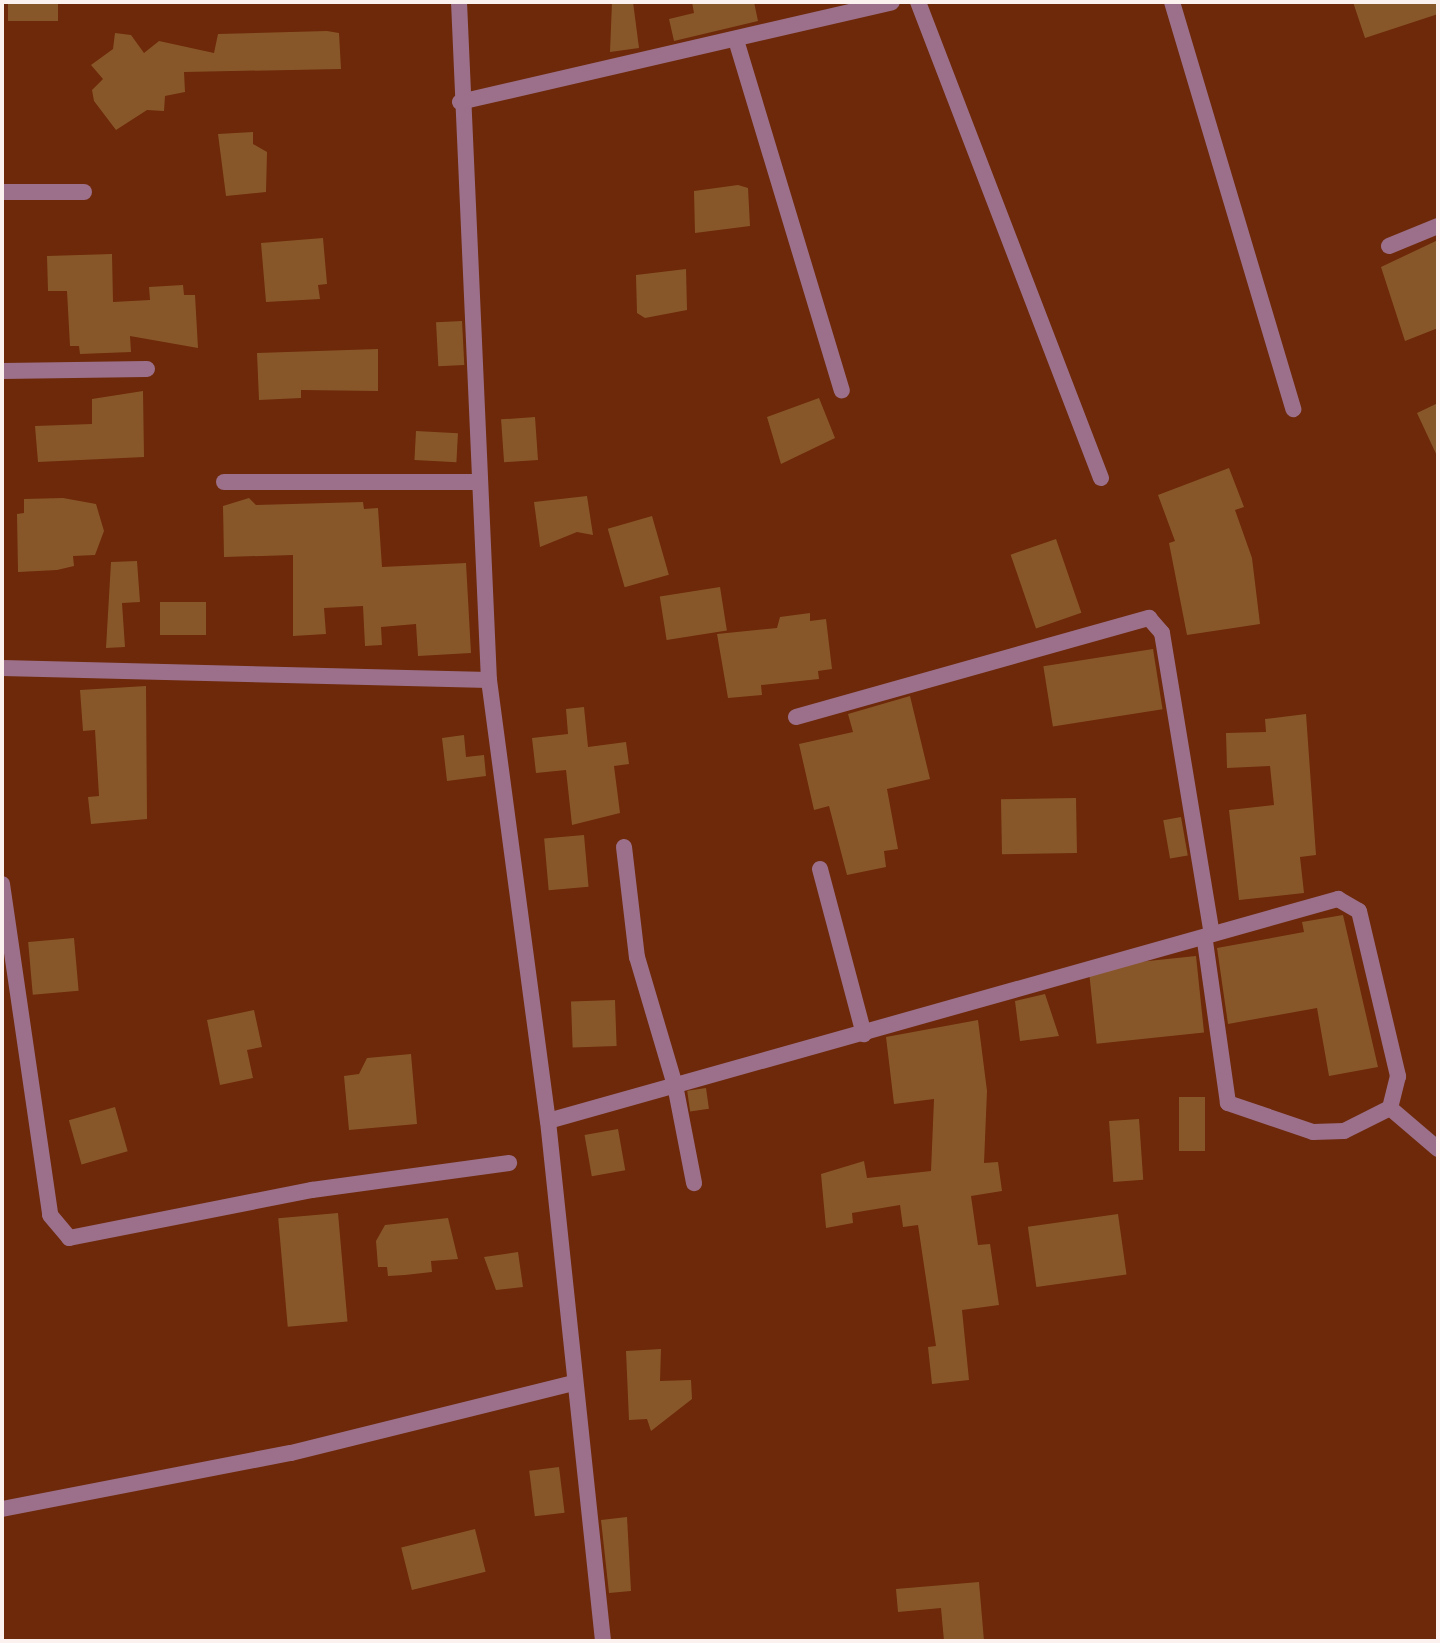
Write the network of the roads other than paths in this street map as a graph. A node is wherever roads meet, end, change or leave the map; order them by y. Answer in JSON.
{"nodes":[{"id":1,"x":459,"y":2,"type":"edge"},
{"id":2,"x":892,"y":2,"type":"edge"},
{"id":3,"x":918,"y":2,"type":"edge"},
{"id":4,"x":1172,"y":2,"type":"edge"},
{"id":5,"x":736,"y":40,"type":"junction"},
{"id":6,"x":460,"y":102,"type":"junction"},
{"id":7,"x":2,"y":192,"type":"edge"},
{"id":8,"x":84,"y":192,"type":"dead end"},
{"id":9,"x":1438,"y":226,"type":"edge"},
{"id":10,"x":1389,"y":246,"type":"dead end"},
{"id":11,"x":147,"y":369,"type":"dead end"},
{"id":12,"x":2,"y":371,"type":"edge"},
{"id":13,"x":842,"y":390,"type":"dead end"},
{"id":14,"x":1293,"y":409,"type":"dead end"},
{"id":15,"x":1101,"y":478,"type":"dead end"},
{"id":16,"x":224,"y":482,"type":"dead end"},
{"id":17,"x":479,"y":482,"type":"junction"},
{"id":18,"x":2,"y":668,"type":"edge"},
{"id":19,"x":489,"y":680,"type":"junction"},
{"id":20,"x":796,"y":717,"type":"dead end"},
{"id":21,"x":624,"y":847,"type":"dead end"},
{"id":22,"x":820,"y":869,"type":"dead end"},
{"id":23,"x":2,"y":884,"type":"edge"},
{"id":24,"x":1208,"y":937,"type":"junction"},
{"id":25,"x":864,"y":1034,"type":"junction"},
{"id":26,"x":675,"y":1085,"type":"junction"},
{"id":27,"x":1390,"y":1108,"type":"junction"},
{"id":28,"x":548,"y":1121,"type":"junction"},
{"id":29,"x":1438,"y":1149,"type":"edge"},
{"id":30,"x":509,"y":1163,"type":"dead end"},
{"id":31,"x":694,"y":1183,"type":"dead end"},
{"id":32,"x":574,"y":1383,"type":"junction"},
{"id":33,"x":2,"y":1509,"type":"edge"},
{"id":34,"x":603,"y":1641,"type":"edge"}],
"edges":[{"from":1,"to":6,"type":"street"},
{"from":2,"to":5,"type":"street"},
{"from":3,"to":15,"type":"street"},
{"from":4,"to":14,"type":"street"},
{"from":5,"to":6,"type":"street"},
{"from":5,"to":13,"type":"street"},
{"from":6,"to":17,"type":"street"},
{"from":7,"to":8,"type":"street"},
{"from":9,"to":10,"type":"street"},
{"from":11,"to":12,"type":"street"},
{"from":16,"to":17,"type":"street"},
{"from":17,"to":19,"type":"street"},
{"from":18,"to":19,"type":"street"},
{"from":19,"to":28,"type":"street"},
{"from":20,"to":24,"type":"street"},
{"from":21,"to":26,"type":"street"},
{"from":22,"to":25,"type":"street"},
{"from":23,"to":30,"type":"street"},
{"from":24,"to":25,"type":"street"},
{"from":24,"to":27,"type":"street"},
{"from":24,"to":27,"type":"street"},
{"from":25,"to":26,"type":"street"},
{"from":26,"to":28,"type":"street"},
{"from":26,"to":31,"type":"street"},
{"from":27,"to":29,"type":"street"},
{"from":28,"to":32,"type":"street"},
{"from":32,"to":33,"type":"street"},
{"from":32,"to":34,"type":"street"}]}
